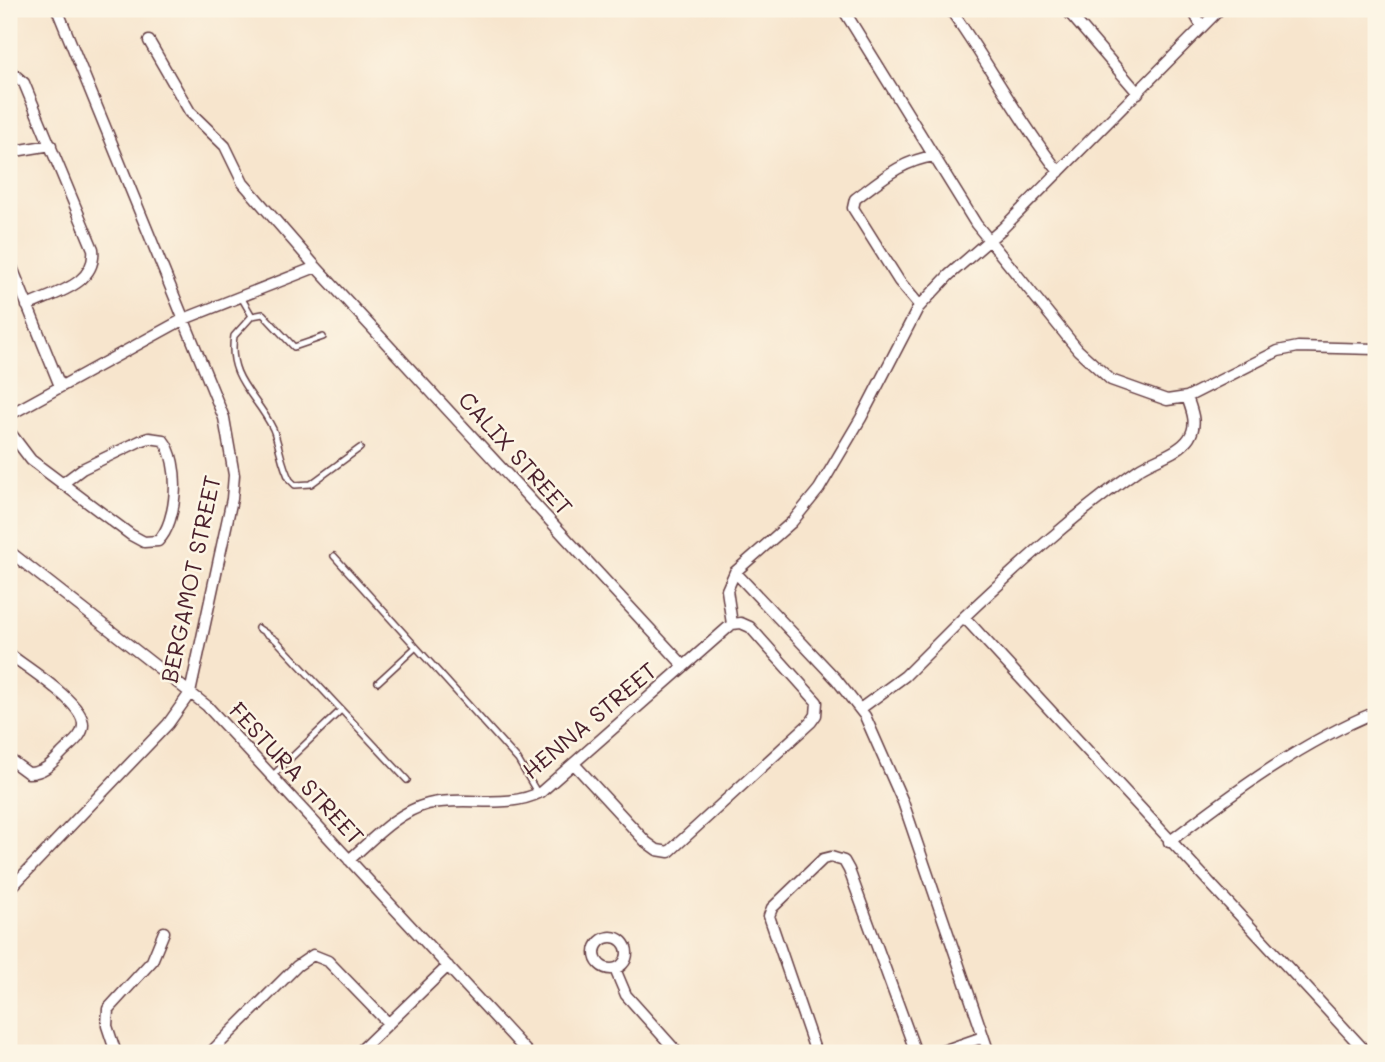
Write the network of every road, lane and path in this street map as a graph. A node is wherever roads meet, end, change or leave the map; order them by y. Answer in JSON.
{"nodes":[{"id":1,"x":57,"y":9,"type":"edge"},
{"id":2,"x":843,"y":9,"type":"edge"},
{"id":3,"x":950,"y":9,"type":"edge"},
{"id":4,"x":1066,"y":9,"type":"edge"},
{"id":5,"x":1192,"y":9,"type":"edge"},
{"id":6,"x":1220,"y":9,"type":"edge"},
{"id":7,"x":1202,"y":27,"type":"junction"},
{"id":8,"x":149,"y":41,"type":"dead end"},
{"id":9,"x":9,"y":71,"type":"edge"},
{"id":10,"x":1138,"y":93,"type":"junction"},
{"id":11,"x":51,"y":145,"type":"junction"},
{"id":12,"x":9,"y":152,"type":"edge"},
{"id":13,"x":934,"y":156,"type":"junction"},
{"id":14,"x":1059,"y":172,"type":"junction"},
{"id":15,"x":989,"y":242,"type":"junction"},
{"id":16,"x":9,"y":260,"type":"edge"},
{"id":17,"x":316,"y":267,"type":"junction"},
{"id":18,"x":240,"y":297,"type":"junction"},
{"id":19,"x":27,"y":306,"type":"junction"},
{"id":20,"x":920,"y":306,"type":"junction"},
{"id":21,"x":252,"y":316,"type":"junction"},
{"id":22,"x":184,"y":319,"type":"junction"},
{"id":23,"x":323,"y":337,"type":"dead end"},
{"id":24,"x":1376,"y":349,"type":"edge"},
{"id":25,"x":60,"y":386,"type":"junction"},
{"id":26,"x":1187,"y":397,"type":"junction"},
{"id":27,"x":9,"y":415,"type":"edge"},
{"id":28,"x":9,"y":431,"type":"edge"},
{"id":29,"x":360,"y":448,"type":"dead end"},
{"id":30,"x":62,"y":484,"type":"junction"},
{"id":31,"x":9,"y":551,"type":"edge"},
{"id":32,"x":334,"y":556,"type":"dead end"},
{"id":33,"x":735,"y":572,"type":"junction"},
{"id":34,"x":964,"y":617,"type":"junction"},
{"id":35,"x":732,"y":624,"type":"junction"},
{"id":36,"x":258,"y":628,"type":"dead end"},
{"id":37,"x":416,"y":647,"type":"junction"},
{"id":38,"x":9,"y":654,"type":"edge"},
{"id":39,"x":684,"y":666,"type":"junction"},
{"id":40,"x":378,"y":682,"type":"dead end"},
{"id":41,"x":190,"y":693,"type":"junction"},
{"id":42,"x":341,"y":709,"type":"junction"},
{"id":43,"x":860,"y":709,"type":"junction"},
{"id":44,"x":1376,"y":712,"type":"edge"},
{"id":45,"x":9,"y":759,"type":"edge"},
{"id":46,"x":575,"y":765,"type":"junction"},
{"id":47,"x":271,"y":776,"type":"junction"},
{"id":48,"x":407,"y":780,"type":"dead end"},
{"id":49,"x":538,"y":794,"type":"junction"},
{"id":50,"x":1169,"y":842,"type":"junction"},
{"id":51,"x":349,"y":860,"type":"junction"},
{"id":52,"x":22,"y":874,"type":"junction"},
{"id":53,"x":9,"y":881,"type":"edge"},
{"id":54,"x":9,"y":890,"type":"edge"},
{"id":55,"x":164,"y":932,"type":"dead end"},
{"id":56,"x":448,"y":966,"type":"junction"},
{"id":57,"x":615,"y":969,"type":"dead end"},
{"id":58,"x":388,"y":1023,"type":"junction"},
{"id":59,"x":983,"y":1037,"type":"junction"},
{"id":60,"x":1376,"y":1043,"type":"edge"},
{"id":61,"x":116,"y":1053,"type":"edge"},
{"id":62,"x":210,"y":1053,"type":"edge"},
{"id":63,"x":358,"y":1053,"type":"edge"},
{"id":64,"x":528,"y":1053,"type":"edge"},
{"id":65,"x":678,"y":1053,"type":"edge"},
{"id":66,"x":816,"y":1053,"type":"edge"},
{"id":67,"x":916,"y":1053,"type":"edge"},
{"id":68,"x":937,"y":1053,"type":"edge"},
{"id":69,"x":989,"y":1053,"type":"edge"},
{"id":70,"x":1367,"y":1053,"type":"edge"}],
"edges":[{"from":1,"to":22,"type":"street","name":"BERGAMOT STREET"},
{"from":2,"to":13,"type":"street"},
{"from":3,"to":14,"type":"street"},
{"from":4,"to":10,"type":"street"},
{"from":5,"to":7,"type":"street"},
{"from":6,"to":7,"type":"street"},
{"from":7,"to":10,"type":"street"},
{"from":8,"to":17,"type":"street","name":"CALIX STREET"},
{"from":9,"to":11,"type":"street"},
{"from":10,"to":14,"type":"street"},
{"from":11,"to":12,"type":"street"},
{"from":11,"to":19,"type":"street"},
{"from":13,"to":15,"type":"street"},
{"from":13,"to":20,"type":"street"},
{"from":14,"to":15,"type":"street"},
{"from":15,"to":20,"type":"street"},
{"from":15,"to":26,"type":"street"},
{"from":16,"to":19,"type":"street"},
{"from":17,"to":18,"type":"street"},
{"from":17,"to":39,"type":"street","name":"CALIX STREET"},
{"from":18,"to":21,"type":"lane"},
{"from":18,"to":22,"type":"street"},
{"from":19,"to":25,"type":"street"},
{"from":20,"to":33,"type":"street"},
{"from":21,"to":23,"type":"lane"},
{"from":21,"to":29,"type":"lane"},
{"from":22,"to":25,"type":"street"},
{"from":22,"to":41,"type":"street","name":"BERGAMOT STREET"},
{"from":24,"to":26,"type":"street"},
{"from":25,"to":27,"type":"street"},
{"from":26,"to":34,"type":"street"},
{"from":28,"to":30,"type":"street"},
{"from":30,"to":30,"type":"street"},
{"from":31,"to":41,"type":"street","name":"FESTURA STREET"},
{"from":32,"to":37,"type":"lane"},
{"from":33,"to":35,"type":"street"},
{"from":33,"to":43,"type":"street"},
{"from":34,"to":43,"type":"street"},
{"from":34,"to":50,"type":"street"},
{"from":35,"to":39,"type":"street","name":"HENNA STREET"},
{"from":35,"to":46,"type":"street"},
{"from":36,"to":42,"type":"lane"},
{"from":37,"to":40,"type":"lane"},
{"from":37,"to":49,"type":"lane"},
{"from":38,"to":45,"type":"street"},
{"from":39,"to":46,"type":"street","name":"HENNA STREET"},
{"from":41,"to":47,"type":"street","name":"FESTURA STREET"},
{"from":41,"to":52,"type":"street","name":"BERGAMOT STREET"},
{"from":42,"to":47,"type":"lane"},
{"from":42,"to":48,"type":"lane"},
{"from":43,"to":59,"type":"street"},
{"from":44,"to":50,"type":"street"},
{"from":46,"to":49,"type":"street","name":"HENNA STREET"},
{"from":47,"to":51,"type":"street","name":"FESTURA STREET"},
{"from":49,"to":51,"type":"street","name":"HENNA STREET"},
{"from":50,"to":70,"type":"street"},
{"from":51,"to":56,"type":"street","name":"FESTURA STREET"},
{"from":52,"to":53,"type":"street","name":"BERGAMOT STREET"},
{"from":52,"to":54,"type":"street","name":"BERGAMOT STREET"},
{"from":55,"to":61,"type":"street"},
{"from":56,"to":58,"type":"street"},
{"from":56,"to":64,"type":"street","name":"FESTURA STREET"},
{"from":57,"to":65,"type":"street"},
{"from":58,"to":62,"type":"street"},
{"from":58,"to":63,"type":"street"},
{"from":59,"to":68,"type":"street"},
{"from":59,"to":69,"type":"street"},
{"from":60,"to":70,"type":"street"},
{"from":66,"to":67,"type":"street"}]}
